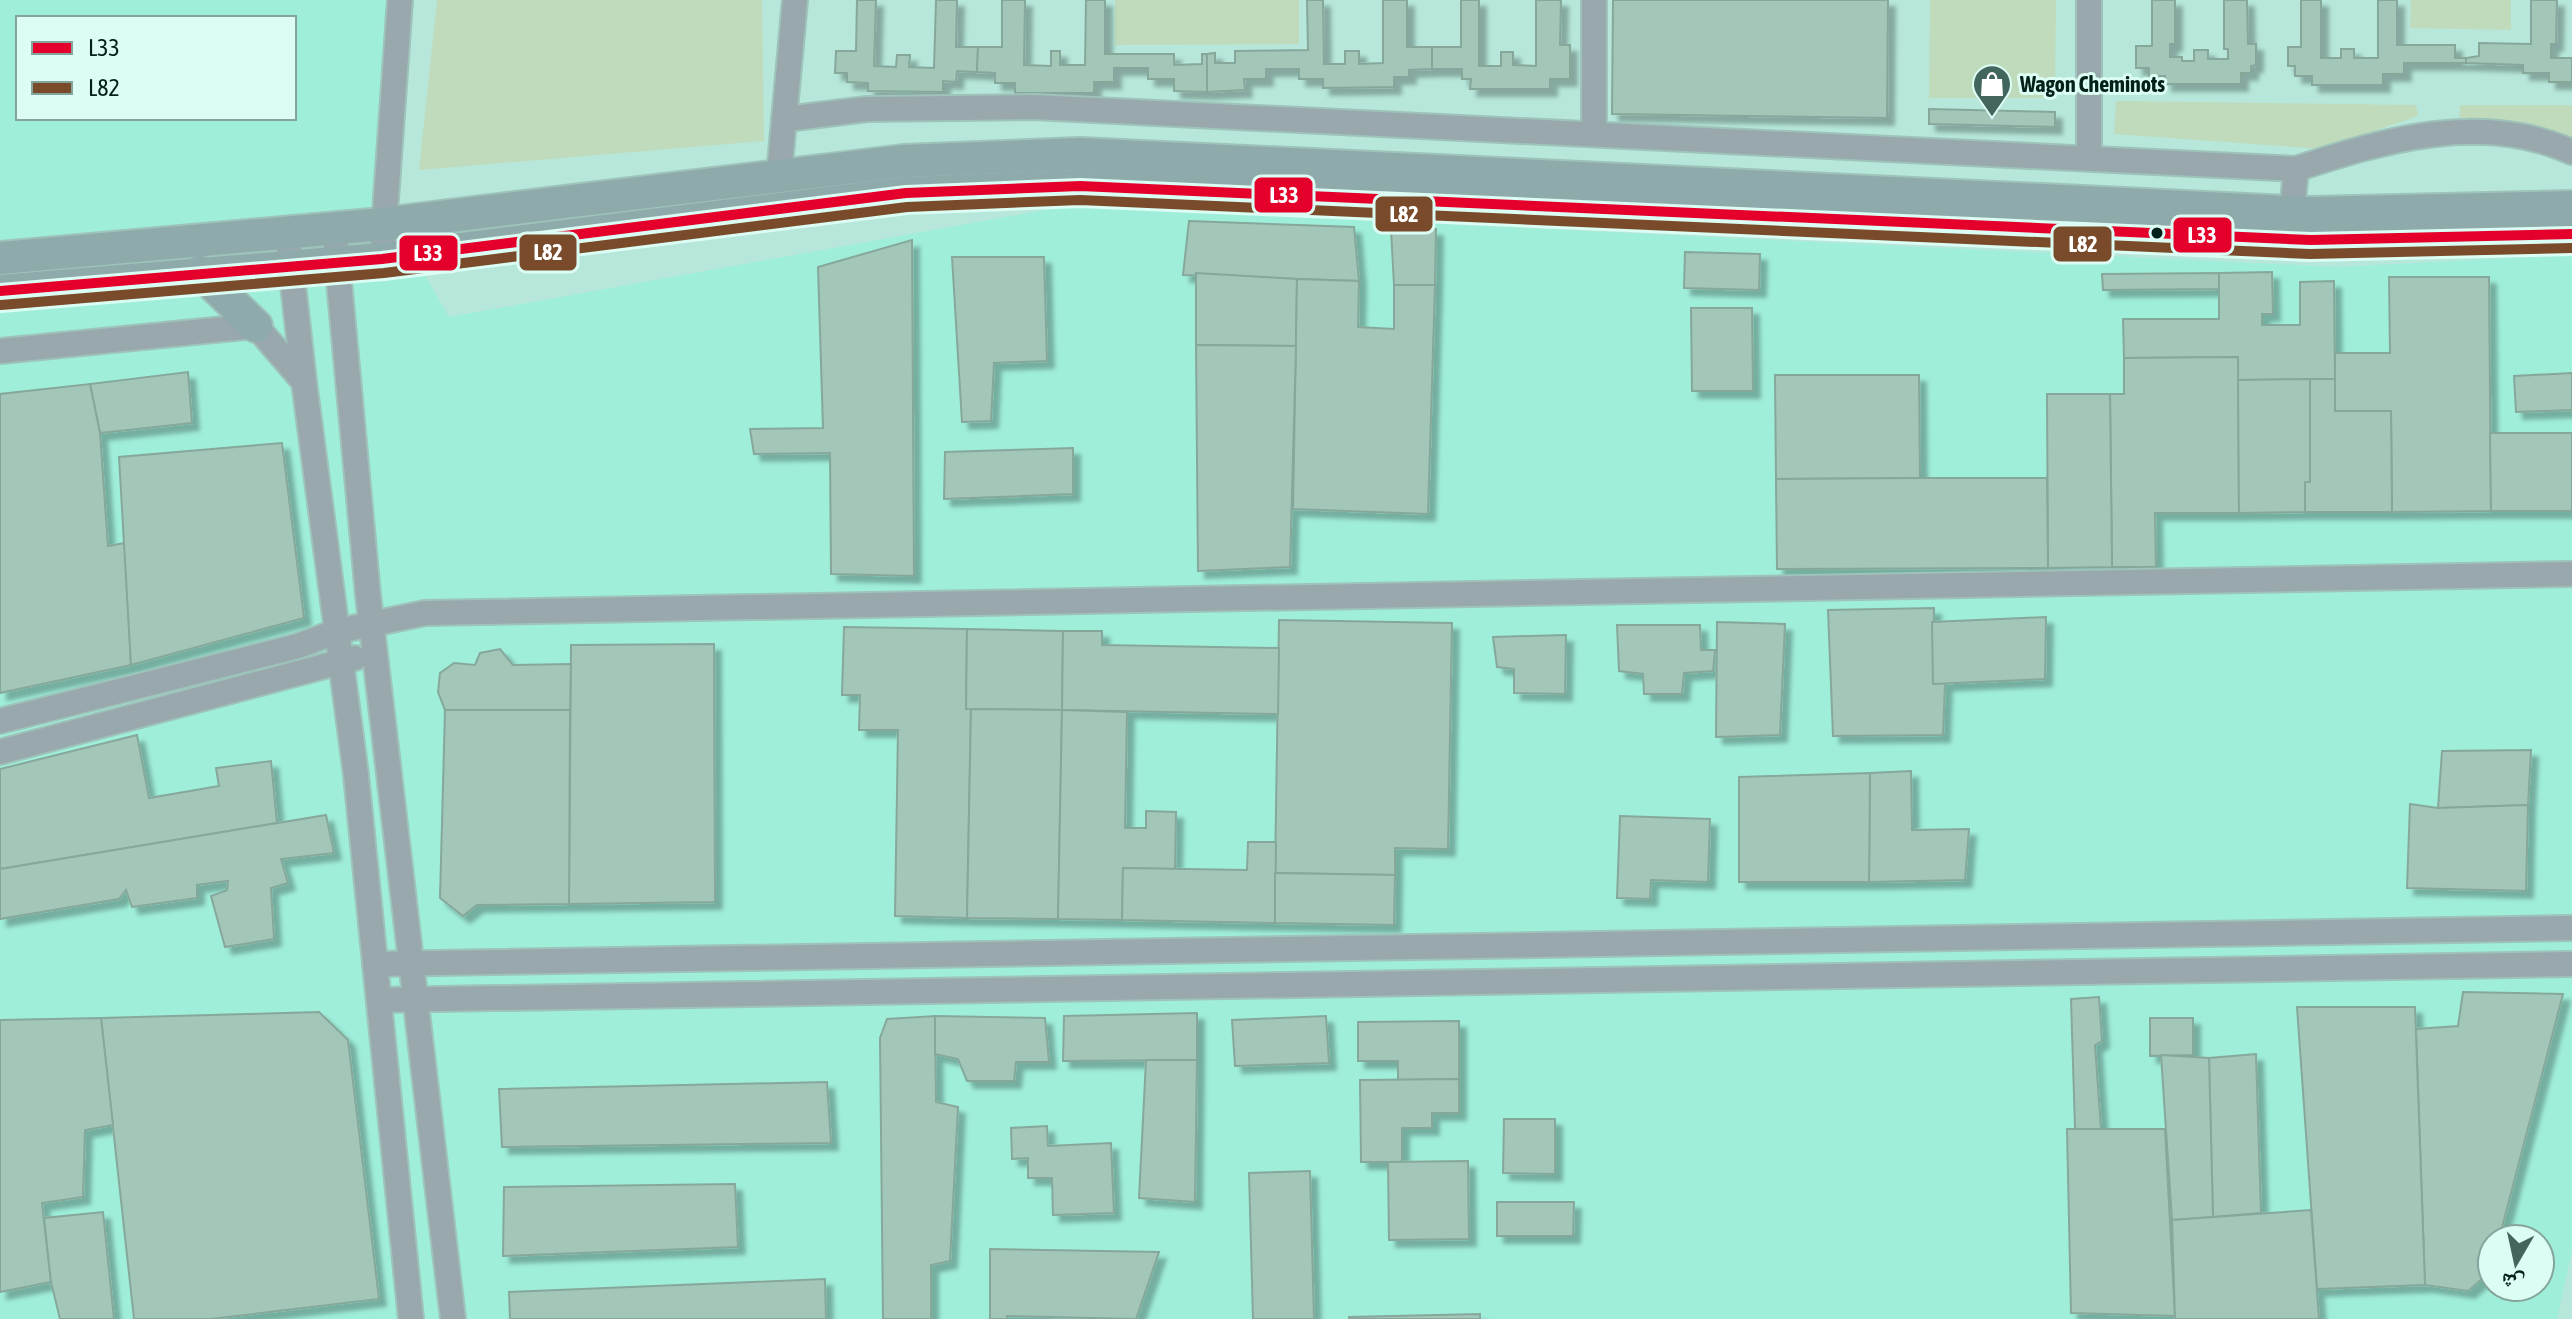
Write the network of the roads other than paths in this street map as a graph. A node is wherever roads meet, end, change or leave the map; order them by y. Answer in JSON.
{"nodes":[{"id":1,"x":400,"y":0,"type":"edge"},
{"id":2,"x":795,"y":0,"type":"edge"},
{"id":3,"x":1594,"y":0,"type":"edge"},
{"id":4,"x":2089,"y":0,"type":"edge"},
{"id":5,"x":786,"y":119,"type":"junction"},
{"id":6,"x":1594,"y":132,"type":"junction"},
{"id":7,"x":2572,"y":152,"type":"edge"},
{"id":8,"x":2089,"y":156,"type":"junction"},
{"id":9,"x":2296,"y":169,"type":"junction"},
{"id":10,"x":779,"y":175,"type":"junction"},
{"id":11,"x":2572,"y":207,"type":"edge"},
{"id":12,"x":2292,"y":212,"type":"junction"},
{"id":13,"x":383,"y":224,"type":"junction"},
{"id":14,"x":334,"y":227,"type":"junction"},
{"id":15,"x":287,"y":231,"type":"junction"},
{"id":16,"x":2572,"y":234,"type":"edge"},
{"id":17,"x":0,"y":258,"type":"edge"},
{"id":18,"x":382,"y":259,"type":"junction"},
{"id":19,"x":337,"y":262,"type":"junction"},
{"id":20,"x":290,"y":265,"type":"junction"},
{"id":21,"x":200,"y":272,"type":"junction"},
{"id":22,"x":0,"y":291,"type":"edge"},
{"id":23,"x":256,"y":326,"type":"junction"},
{"id":24,"x":0,"y":351,"type":"edge"},
{"id":25,"x":304,"y":382,"type":"junction"},
{"id":26,"x":2572,"y":574,"type":"edge"},
{"id":27,"x":403,"y":616,"type":"junction"},
{"id":28,"x":372,"y":622,"type":"junction"},
{"id":29,"x":338,"y":631,"type":"junction"},
{"id":30,"x":375,"y":652,"type":"junction"},
{"id":31,"x":341,"y":662,"type":"junction"},
{"id":32,"x":0,"y":721,"type":"edge"},
{"id":33,"x":0,"y":752,"type":"edge"},
{"id":34,"x":401,"y":863,"type":"junction"},
{"id":35,"x":366,"y":865,"type":"junction"},
{"id":36,"x":2572,"y":928,"type":"edge"},
{"id":37,"x":1171,"y":950,"type":"junction"},
{"id":38,"x":413,"y":963,"type":"junction"},
{"id":39,"x":375,"y":964,"type":"junction"},
{"id":40,"x":2572,"y":964,"type":"edge"},
{"id":41,"x":1171,"y":988,"type":"junction"},
{"id":42,"x":379,"y":1000,"type":"junction"},
{"id":43,"x":417,"y":1000,"type":"junction"},
{"id":44,"x":411,"y":1319,"type":"edge"},
{"id":45,"x":453,"y":1319,"type":"edge"}],
"edges":[{"from":1,"to":13,"type":"street"},
{"from":2,"to":5,"type":"street"},
{"from":3,"to":6,"type":"street"},
{"from":4,"to":8,"type":"street"},
{"from":5,"to":6,"type":"street"},
{"from":5,"to":10,"type":"street"},
{"from":6,"to":8,"type":"street"},
{"from":7,"to":9,"type":"street"},
{"from":8,"to":9,"type":"street"},
{"from":9,"to":12,"type":"street"},
{"from":10,"to":12,"type":"main road"},
{"from":10,"to":13,"type":"main road"},
{"from":11,"to":12,"type":"main road"},
{"from":13,"to":14,"type":"main road"},
{"from":13,"to":18,"type":"street"},
{"from":14,"to":15,"type":"main road"},
{"from":14,"to":19,"type":"street"},
{"from":15,"to":17,"type":"main road"},
{"from":15,"to":20,"type":"street"},
{"from":16,"to":18,"type":"main road"},
{"from":18,"to":19,"type":"main road"},
{"from":19,"to":20,"type":"main road"},
{"from":19,"to":28,"type":"street"},
{"from":20,"to":21,"type":"main road"},
{"from":20,"to":25,"type":"street"},
{"from":21,"to":22,"type":"main road"},
{"from":21,"to":23,"type":"main road"},
{"from":23,"to":24,"type":"street"},
{"from":23,"to":25,"type":"street"},
{"from":25,"to":29,"type":"street"},
{"from":26,"to":27,"type":"street"},
{"from":27,"to":28,"type":"street"},
{"from":27,"to":30,"type":"street"},
{"from":28,"to":29,"type":"street"},
{"from":28,"to":30,"type":"street"},
{"from":29,"to":31,"type":"street"},
{"from":29,"to":32,"type":"street"},
{"from":30,"to":31,"type":"street"},
{"from":30,"to":34,"type":"street"},
{"from":31,"to":33,"type":"street"},
{"from":31,"to":35,"type":"street"},
{"from":34,"to":35,"type":"street"},
{"from":34,"to":38,"type":"street"},
{"from":35,"to":39,"type":"street"},
{"from":36,"to":37,"type":"street"},
{"from":37,"to":38,"type":"street"},
{"from":37,"to":41,"type":"street"},
{"from":38,"to":39,"type":"street"},
{"from":38,"to":43,"type":"street"},
{"from":39,"to":42,"type":"street"},
{"from":40,"to":41,"type":"street"},
{"from":41,"to":43,"type":"street"},
{"from":42,"to":43,"type":"street"},
{"from":42,"to":44,"type":"street"},
{"from":43,"to":45,"type":"street"}]}
